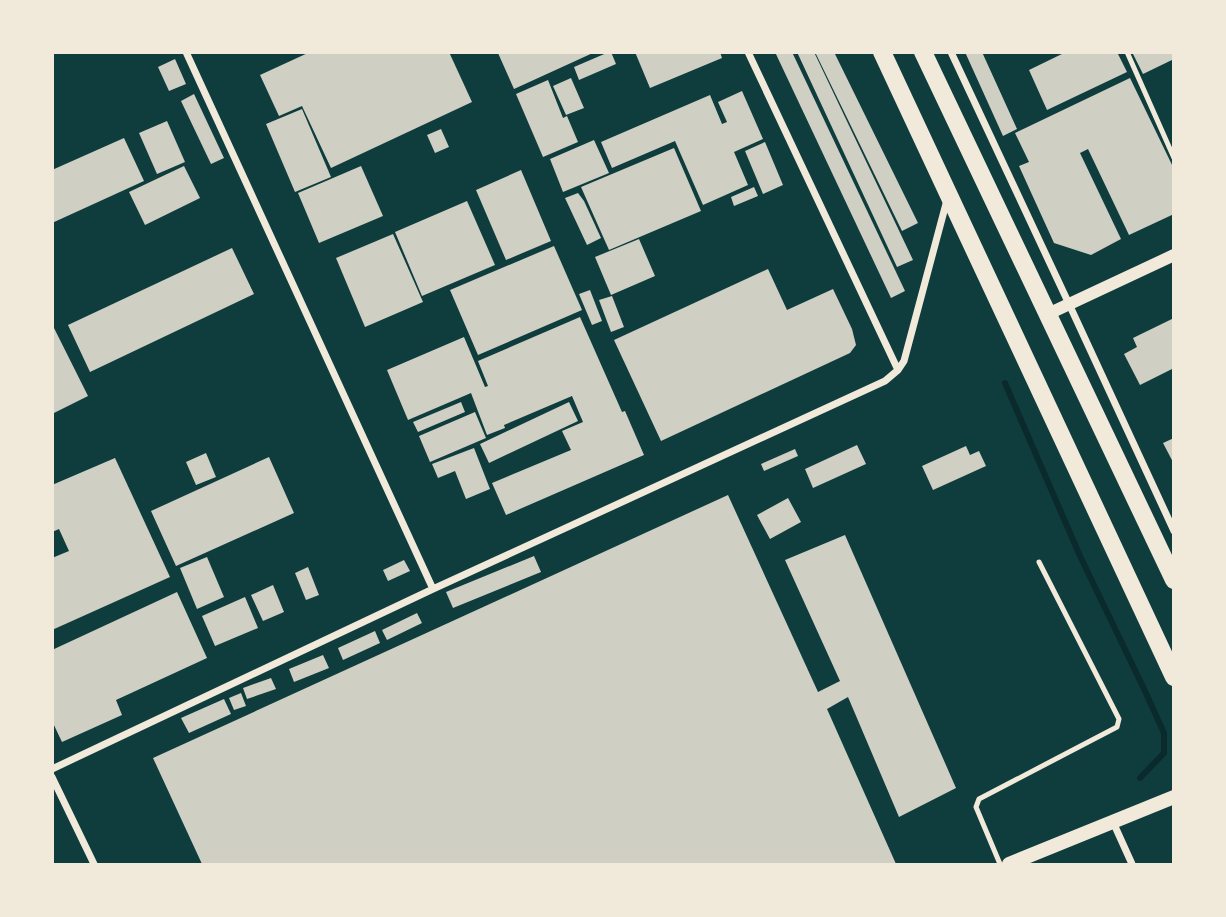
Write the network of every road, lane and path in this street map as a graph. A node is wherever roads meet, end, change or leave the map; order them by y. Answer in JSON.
{"nodes":[{"id":1,"x":186,"y":52,"type":"edge"},
{"id":2,"x":748,"y":52,"type":"edge"},
{"id":3,"x":882,"y":52,"type":"edge"},
{"id":4,"x":923,"y":52,"type":"edge"},
{"id":5,"x":951,"y":52,"type":"edge"},
{"id":6,"x":1127,"y":52,"type":"edge"},
{"id":7,"x":1174,"y":158,"type":"edge"},
{"id":8,"x":949,"y":193,"type":"junction"},
{"id":9,"x":1174,"y":255,"type":"edge"},
{"id":10,"x":1069,"y":304,"type":"junction"},
{"id":11,"x":1048,"y":314,"type":"junction"},
{"id":12,"x":898,"y":370,"type":"junction"},
{"id":13,"x":1174,"y":531,"type":"edge"},
{"id":14,"x":1039,"y":562,"type":"dead end"},
{"id":15,"x":1174,"y":580,"type":"edge"},
{"id":16,"x":433,"y":589,"type":"junction"},
{"id":17,"x":1174,"y":677,"type":"edge"},
{"id":18,"x":52,"y":769,"type":"edge"},
{"id":19,"x":52,"y":777,"type":"edge"},
{"id":20,"x":1174,"y":797,"type":"edge"},
{"id":21,"x":1112,"y":822,"type":"junction"},
{"id":22,"x":93,"y":864,"type":"edge"},
{"id":23,"x":1000,"y":864,"type":"edge"},
{"id":24,"x":1009,"y":864,"type":"edge"},
{"id":25,"x":1132,"y":864,"type":"edge"}],
"edges":[{"from":1,"to":16,"type":"street"},
{"from":2,"to":12,"type":"street"},
{"from":3,"to":8,"type":"main road"},
{"from":4,"to":11,"type":"main road"},
{"from":5,"to":10,"type":"street"},
{"from":6,"to":7,"type":"lane"},
{"from":8,"to":12,"type":"street"},
{"from":8,"to":17,"type":"main road"},
{"from":9,"to":10,"type":"street"},
{"from":10,"to":11,"type":"street"},
{"from":10,"to":13,"type":"street"},
{"from":11,"to":15,"type":"main road"},
{"from":12,"to":16,"type":"street"},
{"from":14,"to":23,"type":"lane"},
{"from":16,"to":18,"type":"street"},
{"from":19,"to":22,"type":"street"},
{"from":20,"to":21,"type":"main road"},
{"from":21,"to":24,"type":"main road"},
{"from":21,"to":25,"type":"street"}]}
